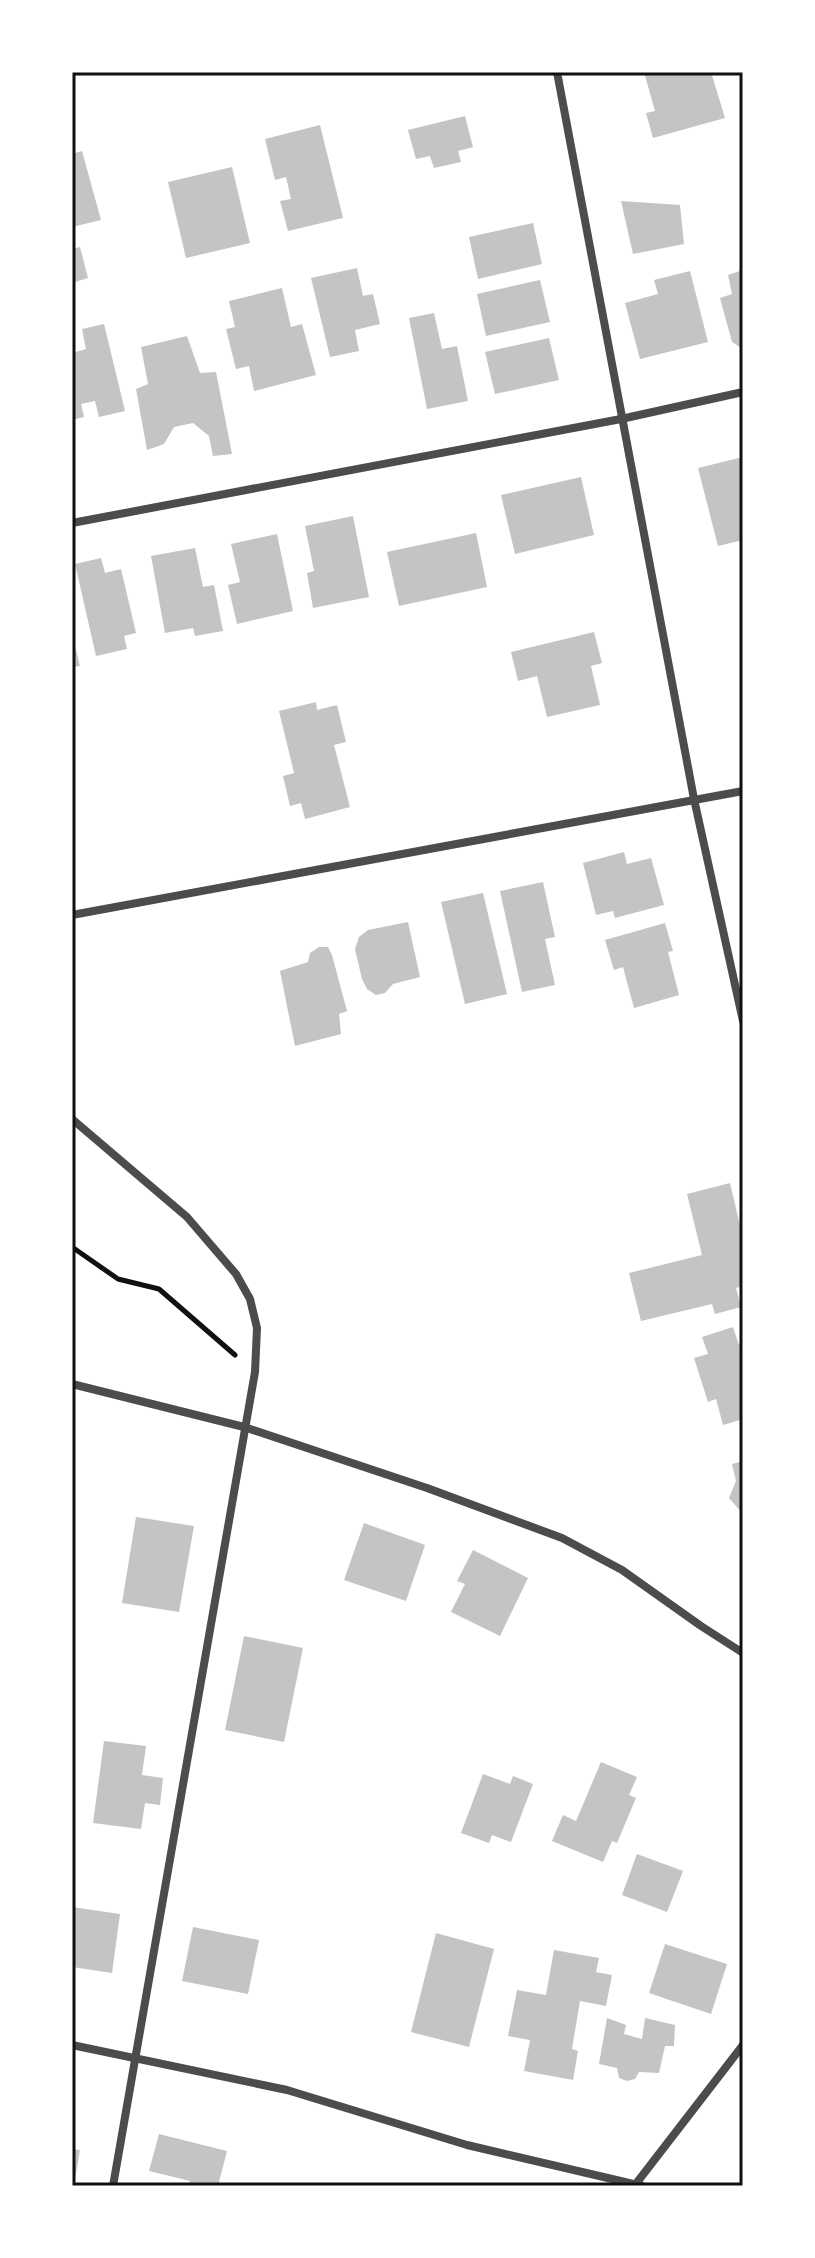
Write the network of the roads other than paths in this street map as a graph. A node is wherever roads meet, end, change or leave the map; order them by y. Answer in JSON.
{"nodes":[{"id":1,"x":557,"y":72,"type":"edge"},
{"id":2,"x":743,"y":392,"type":"edge"},
{"id":3,"x":621,"y":419,"type":"junction"},
{"id":4,"x":72,"y":523,"type":"edge"},
{"id":5,"x":743,"y":791,"type":"edge"},
{"id":6,"x":694,"y":799,"type":"junction"},
{"id":7,"x":72,"y":915,"type":"edge"},
{"id":8,"x":743,"y":1021,"type":"edge"},
{"id":9,"x":72,"y":1119,"type":"edge"},
{"id":10,"x":72,"y":1384,"type":"edge"},
{"id":11,"x":244,"y":1427,"type":"junction"},
{"id":12,"x":743,"y":1653,"type":"edge"},
{"id":13,"x":72,"y":2045,"type":"edge"},
{"id":14,"x":743,"y":2045,"type":"edge"},
{"id":15,"x":135,"y":2058,"type":"junction"},
{"id":16,"x":638,"y":2185,"type":"edge"},
{"id":17,"x":113,"y":2186,"type":"edge"}],
"edges":[{"from":1,"to":3,"type":"street"},
{"from":2,"to":3,"type":"street"},
{"from":3,"to":4,"type":"street"},
{"from":3,"to":6,"type":"street"},
{"from":5,"to":6,"type":"street"},
{"from":6,"to":7,"type":"street"},
{"from":6,"to":8,"type":"street"},
{"from":9,"to":11,"type":"street"},
{"from":10,"to":11,"type":"street"},
{"from":11,"to":12,"type":"street"},
{"from":11,"to":15,"type":"street"},
{"from":13,"to":15,"type":"street"},
{"from":14,"to":16,"type":"street"},
{"from":15,"to":16,"type":"street"},
{"from":15,"to":17,"type":"street"}]}
